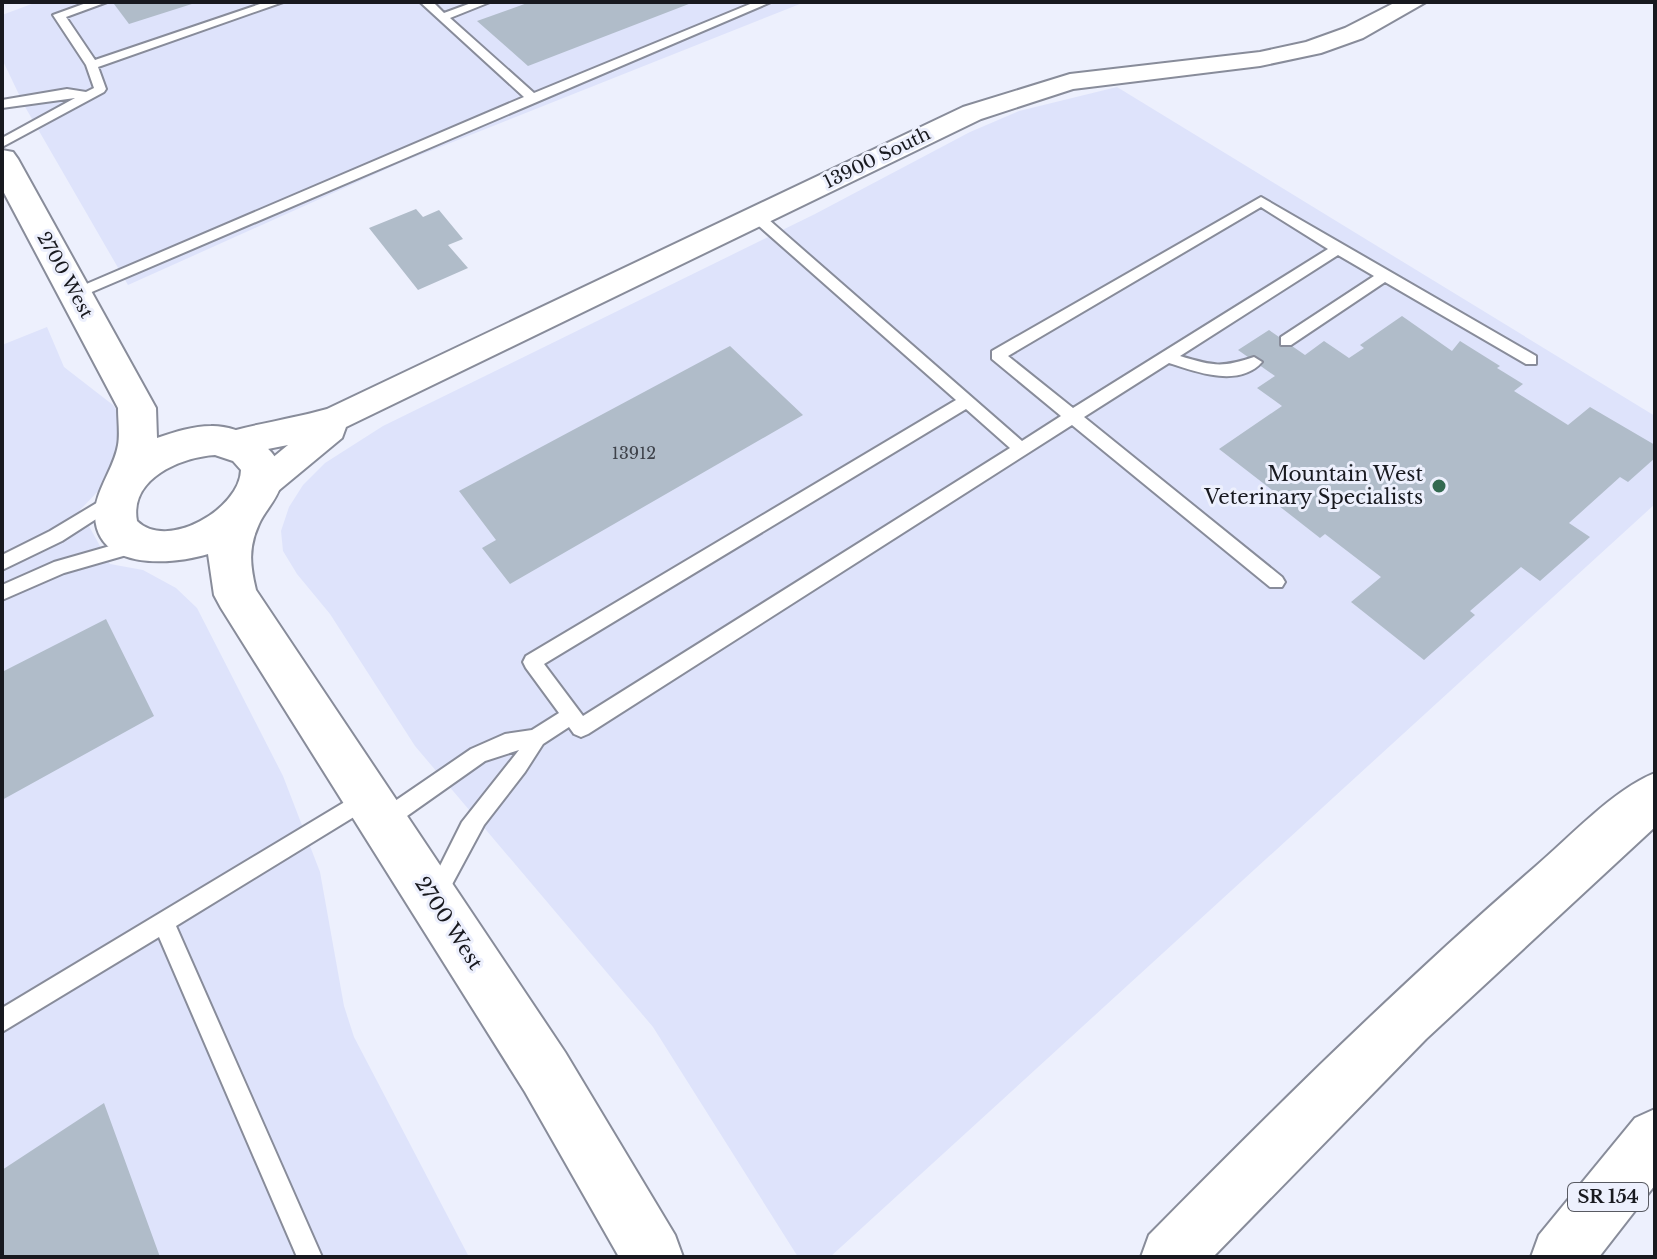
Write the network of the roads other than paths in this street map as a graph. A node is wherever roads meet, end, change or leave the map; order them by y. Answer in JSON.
{"nodes":[{"id":1,"x":101,"y":2,"type":"edge"},
{"id":2,"x":277,"y":2,"type":"edge"},
{"id":3,"x":426,"y":2,"type":"edge"},
{"id":4,"x":484,"y":2,"type":"edge"},
{"id":5,"x":765,"y":2,"type":"edge"},
{"id":6,"x":1414,"y":2,"type":"edge"},
{"id":7,"x":443,"y":17,"type":"junction"},
{"id":8,"x":92,"y":65,"type":"junction"},
{"id":9,"x":84,"y":95,"type":"junction"},
{"id":10,"x":532,"y":98,"type":"junction"},
{"id":11,"x":2,"y":104,"type":"edge"},
{"id":12,"x":2,"y":143,"type":"edge"},
{"id":13,"x":2,"y":159,"type":"edge"},
{"id":14,"x":756,"y":216,"type":"junction"},
{"id":15,"x":1338,"y":249,"type":"junction"},
{"id":16,"x":1386,"y":275,"type":"junction"},
{"id":17,"x":75,"y":294,"type":"junction"},
{"id":18,"x":1286,"y":341,"type":"dead end"},
{"id":19,"x":1167,"y":357,"type":"junction"},
{"id":20,"x":1531,"y":360,"type":"dead end"},
{"id":21,"x":1254,"y":362,"type":"dead end"},
{"id":22,"x":129,"y":390,"type":"junction"},
{"id":23,"x":967,"y":401,"type":"junction"},
{"id":24,"x":369,"y":403,"type":"junction"},
{"id":25,"x":1073,"y":416,"type":"junction"},
{"id":26,"x":224,"y":441,"type":"junction"},
{"id":27,"x":1021,"y":449,"type":"junction"},
{"id":28,"x":121,"y":489,"type":"junction"},
{"id":29,"x":250,"y":502,"type":"junction"},
{"id":30,"x":151,"y":546,"type":"junction"},
{"id":31,"x":2,"y":563,"type":"edge"},
{"id":32,"x":1276,"y":582,"type":"dead end"},
{"id":33,"x":2,"y":593,"type":"edge"},
{"id":34,"x":236,"y":595,"type":"junction"},
{"id":35,"x":571,"y":715,"type":"junction"},
{"id":36,"x":536,"y":738,"type":"junction"},
{"id":37,"x":1655,"y":796,"type":"edge"},
{"id":38,"x":375,"y":809,"type":"junction"},
{"id":39,"x":434,"y":900,"type":"junction"},
{"id":40,"x":163,"y":922,"type":"junction"},
{"id":41,"x":2,"y":1021,"type":"edge"},
{"id":42,"x":1655,"y":1138,"type":"edge"},
{"id":43,"x":641,"y":1252,"type":"edge"},
{"id":44,"x":310,"y":1257,"type":"edge"},
{"id":45,"x":1171,"y":1257,"type":"edge"},
{"id":46,"x":1561,"y":1257,"type":"edge"}],
"edges":[{"from":1,"to":8,"type":"lane"},
{"from":2,"to":8,"type":"lane"},
{"from":3,"to":7,"type":"lane"},
{"from":4,"to":7,"type":"lane"},
{"from":5,"to":10,"type":"lane"},
{"from":6,"to":14,"type":"street","name":"13900 South"},
{"from":7,"to":10,"type":"lane"},
{"from":8,"to":9,"type":"lane"},
{"from":9,"to":11,"type":"lane"},
{"from":9,"to":12,"type":"lane"},
{"from":10,"to":17,"type":"lane"},
{"from":13,"to":17,"type":"main road","name":"2700 West"},
{"from":14,"to":23,"type":"lane"},
{"from":14,"to":24,"type":"street","name":"13900 South"},
{"from":15,"to":16,"type":"lane"},
{"from":15,"to":19,"type":"lane"},
{"from":15,"to":25,"type":"lane"},
{"from":16,"to":18,"type":"lane"},
{"from":16,"to":20,"type":"lane"},
{"from":17,"to":22,"type":"main road","name":"2700 West"},
{"from":19,"to":21,"type":"lane"},
{"from":19,"to":25,"type":"lane"},
{"from":22,"to":26,"type":"main road","name":"2700 West"},
{"from":22,"to":28,"type":"main road","name":"2700 West"},
{"from":23,"to":27,"type":"lane"},
{"from":23,"to":35,"type":"lane"},
{"from":24,"to":26,"type":"street","name":"13900 South"},
{"from":24,"to":29,"type":"street","name":"13900 South"},
{"from":25,"to":27,"type":"lane"},
{"from":25,"to":32,"type":"lane"},
{"from":26,"to":28,"type":"main road"},
{"from":26,"to":29,"type":"main road"},
{"from":27,"to":35,"type":"lane"},
{"from":28,"to":30,"type":"main road"},
{"from":28,"to":31,"type":"lane"},
{"from":29,"to":30,"type":"main road"},
{"from":29,"to":34,"type":"main road","name":"2700 West"},
{"from":30,"to":33,"type":"lane"},
{"from":30,"to":34,"type":"main road","name":"2700 West"},
{"from":34,"to":38,"type":"main road","name":"2700 West"},
{"from":35,"to":36,"type":"lane"},
{"from":36,"to":38,"type":"lane"},
{"from":36,"to":39,"type":"lane"},
{"from":37,"to":45,"type":"main road"},
{"from":38,"to":39,"type":"main road","name":"2700 West"},
{"from":38,"to":40,"type":"lane"},
{"from":39,"to":43,"type":"main road","name":"2700 West"},
{"from":40,"to":41,"type":"lane"},
{"from":40,"to":44,"type":"lane"},
{"from":42,"to":46,"type":"main road","number":"SR 154"}]}
